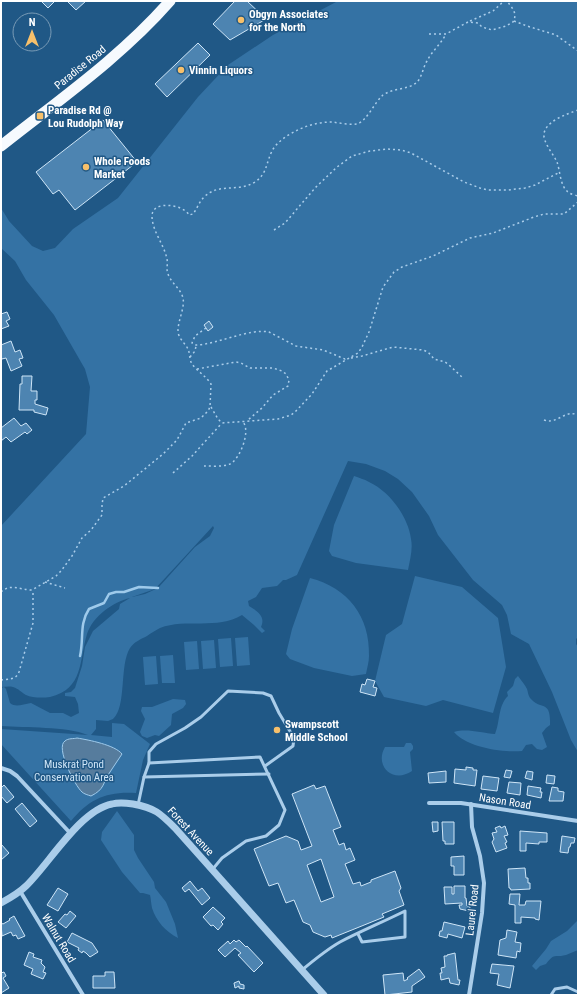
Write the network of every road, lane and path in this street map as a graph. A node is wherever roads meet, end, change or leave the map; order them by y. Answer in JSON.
{"nodes":[{"id":1,"x":170,"y":1,"type":"edge"},
{"id":2,"x":506,"y":1,"type":"edge"},
{"id":3,"x":514,"y":21,"type":"junction"},
{"id":4,"x":468,"y":22,"type":"junction"},
{"id":5,"x":429,"y":34,"type":"dead end"},
{"id":6,"x":446,"y":34,"type":"junction"},
{"id":7,"x":578,"y":51,"type":"edge"},
{"id":8,"x":578,"y":110,"type":"edge"},
{"id":9,"x":1,"y":146,"type":"edge"},
{"id":10,"x":560,"y":172,"type":"junction"},
{"id":11,"x":578,"y":196,"type":"edge"},
{"id":12,"x":578,"y":202,"type":"edge"},
{"id":13,"x":274,"y":230,"type":"dead end"},
{"id":14,"x":206,"y":328,"type":"dead end"},
{"id":15,"x":192,"y":343,"type":"junction"},
{"id":16,"x":196,"y":345,"type":"junction"},
{"id":17,"x":187,"y":346,"type":"junction"},
{"id":18,"x":190,"y":357,"type":"junction"},
{"id":19,"x":350,"y":358,"type":"junction"},
{"id":20,"x":197,"y":369,"type":"junction"},
{"id":21,"x":463,"y":378,"type":"dead end"},
{"id":22,"x":210,"y":405,"type":"junction"},
{"id":23,"x":578,"y":415,"type":"edge"},
{"id":24,"x":544,"y":420,"type":"dead end"},
{"id":25,"x":247,"y":421,"type":"junction"},
{"id":26,"x":243,"y":422,"type":"junction"},
{"id":27,"x":222,"y":423,"type":"junction"},
{"id":28,"x":204,"y":466,"type":"dead end"},
{"id":29,"x":173,"y":473,"type":"dead end"},
{"id":30,"x":45,"y":582,"type":"junction"},
{"id":31,"x":65,"y":588,"type":"dead end"},
{"id":32,"x":33,"y":590,"type":"junction"},
{"id":33,"x":1,"y":592,"type":"edge"},
{"id":34,"x":1,"y":680,"type":"edge"},
{"id":35,"x":149,"y":763,"type":"junction"},
{"id":36,"x":265,"y":766,"type":"junction"},
{"id":37,"x":1,"y":768,"type":"edge"},
{"id":38,"x":269,"y":774,"type":"junction"},
{"id":39,"x":144,"y":777,"type":"junction"},
{"id":40,"x":428,"y":803,"type":"dead end"},
{"id":41,"x":471,"y":804,"type":"junction"},
{"id":42,"x":138,"y":805,"type":"junction"},
{"id":43,"x":578,"y":821,"type":"edge"},
{"id":44,"x":71,"y":834,"type":"junction"},
{"id":45,"x":212,"y":870,"type":"junction"},
{"id":46,"x":20,"y":891,"type":"junction"},
{"id":47,"x":1,"y":903,"type":"edge"},
{"id":48,"x":358,"y":934,"type":"junction"},
{"id":49,"x":302,"y":970,"type":"junction"},
{"id":50,"x":578,"y":992,"type":"edge"},
{"id":51,"x":83,"y":995,"type":"edge"},
{"id":52,"x":324,"y":995,"type":"edge"},
{"id":53,"x":469,"y":995,"type":"edge"},
{"id":54,"x":551,"y":995,"type":"edge"}],
"edges":[{"from":1,"to":9,"type":"highway","name":"Paradise Road"},
{"from":2,"to":3,"type":"path"},
{"from":2,"to":4,"type":"path"},
{"from":3,"to":4,"type":"path"},
{"from":3,"to":7,"type":"path"},
{"from":4,"to":6,"type":"path"},
{"from":5,"to":6,"type":"path"},
{"from":6,"to":17,"type":"path"},
{"from":8,"to":10,"type":"path"},
{"from":10,"to":11,"type":"path"},
{"from":10,"to":13,"type":"path"},
{"from":12,"to":19,"type":"path"},
{"from":14,"to":15,"type":"path"},
{"from":15,"to":16,"type":"path"},
{"from":15,"to":17,"type":"path"},
{"from":16,"to":18,"type":"path"},
{"from":16,"to":19,"type":"path"},
{"from":17,"to":18,"type":"path"},
{"from":18,"to":20,"type":"path"},
{"from":19,"to":21,"type":"path"},
{"from":19,"to":25,"type":"path"},
{"from":20,"to":22,"type":"path"},
{"from":20,"to":25,"type":"path"},
{"from":22,"to":27,"type":"path"},
{"from":22,"to":30,"type":"path"},
{"from":23,"to":24,"type":"path"},
{"from":25,"to":26,"type":"path"},
{"from":26,"to":27,"type":"path"},
{"from":26,"to":28,"type":"path"},
{"from":27,"to":29,"type":"path"},
{"from":30,"to":31,"type":"path"},
{"from":30,"to":32,"type":"path"},
{"from":32,"to":33,"type":"path"},
{"from":32,"to":34,"type":"path"},
{"from":35,"to":36,"type":"lane"},
{"from":35,"to":36,"type":"lane"},
{"from":35,"to":39,"type":"lane"},
{"from":36,"to":38,"type":"lane"},
{"from":37,"to":44,"type":"street"},
{"from":38,"to":39,"type":"lane"},
{"from":38,"to":45,"type":"lane"},
{"from":39,"to":42,"type":"lane"},
{"from":40,"to":41,"type":"street","name":"Nason Road"},
{"from":41,"to":43,"type":"street","name":"Nason Road"},
{"from":41,"to":53,"type":"street","name":"Laurel Road"},
{"from":42,"to":44,"type":"street","name":"Forest Avenue"},
{"from":42,"to":45,"type":"street","name":"Forest Avenue"},
{"from":44,"to":46,"type":"street","name":"Forest Avenue"},
{"from":45,"to":49,"type":"street","name":"Forest Avenue"},
{"from":46,"to":47,"type":"street","name":"Forest Avenue"},
{"from":46,"to":51,"type":"street","name":"Walnut Road"},
{"from":48,"to":48,"type":"lane"},
{"from":48,"to":49,"type":"lane"},
{"from":49,"to":52,"type":"street","name":"Forest Avenue"},
{"from":50,"to":54,"type":"lane"}]}
